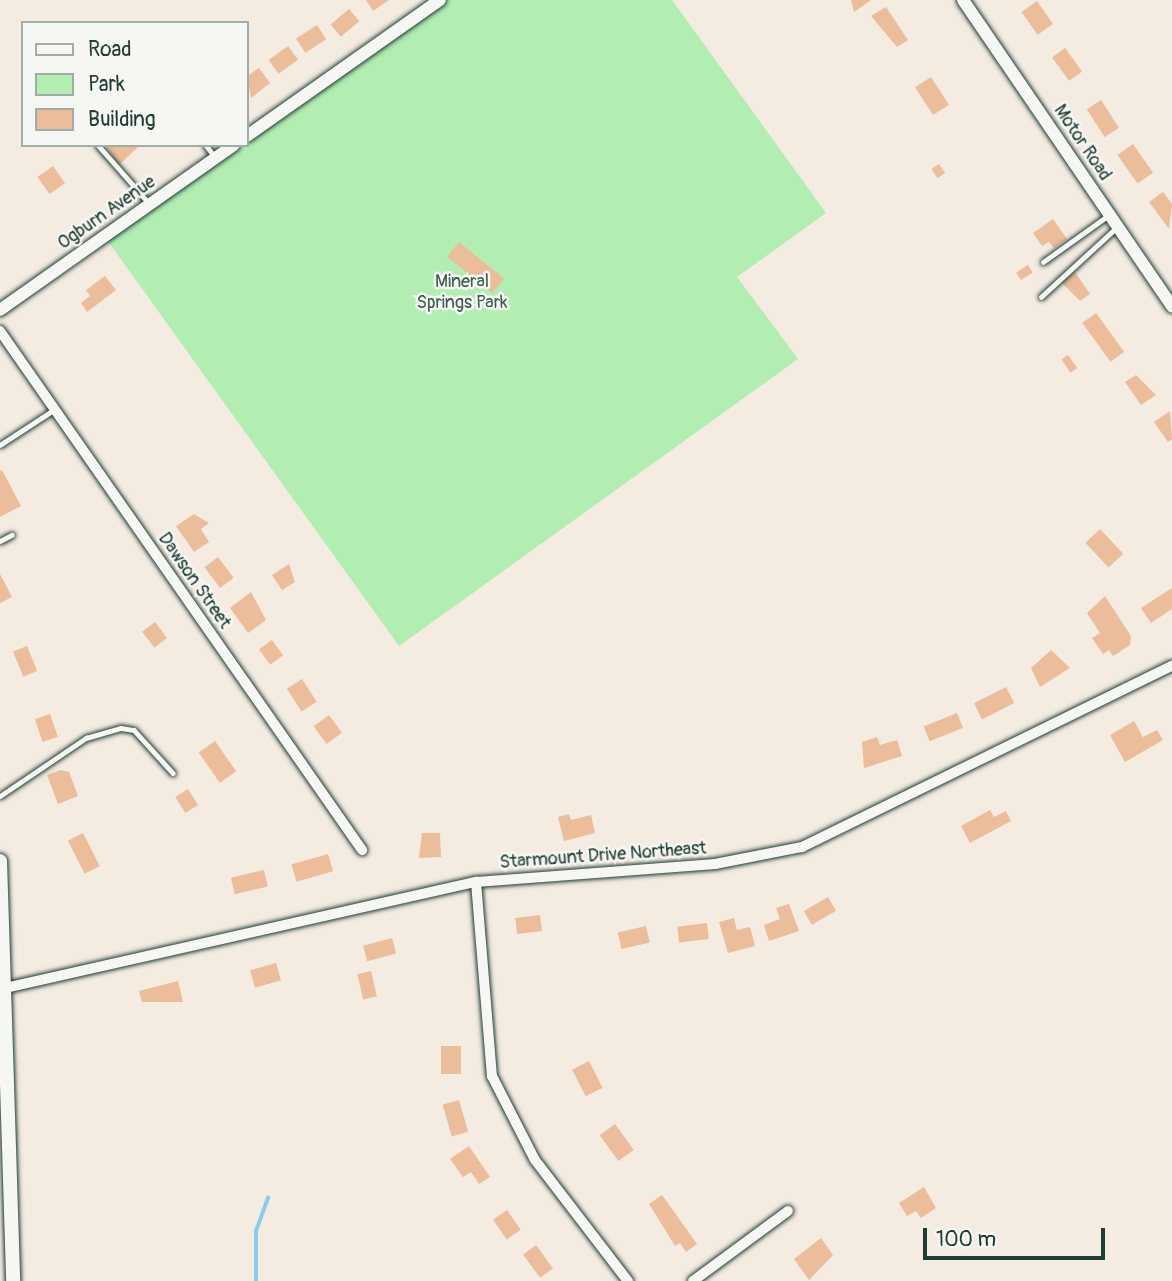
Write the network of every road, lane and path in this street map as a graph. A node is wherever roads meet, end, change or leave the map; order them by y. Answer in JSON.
{"nodes":[{"id":1,"x":440,"y":0,"type":"edge"},
{"id":2,"x":964,"y":0,"type":"edge"},
{"id":3,"x":248,"y":135,"type":"edge"},
{"id":4,"x":101,"y":147,"type":"edge"},
{"id":5,"x":207,"y":147,"type":"edge"},
{"id":6,"x":231,"y":147,"type":"edge"},
{"id":7,"x":215,"y":158,"type":"junction"},
{"id":8,"x":150,"y":204,"type":"junction"},
{"id":9,"x":1110,"y":215,"type":"junction"},
{"id":10,"x":1118,"y":226,"type":"junction"},
{"id":11,"x":1043,"y":262,"type":"dead end"},
{"id":12,"x":1041,"y":297,"type":"dead end"},
{"id":13,"x":1172,"y":306,"type":"edge"},
{"id":14,"x":0,"y":310,"type":"edge"},
{"id":15,"x":0,"y":331,"type":"edge"},
{"id":16,"x":55,"y":409,"type":"junction"},
{"id":17,"x":0,"y":445,"type":"edge"},
{"id":18,"x":12,"y":534,"type":"dead end"},
{"id":19,"x":0,"y":541,"type":"edge"},
{"id":20,"x":1172,"y":666,"type":"edge"},
{"id":21,"x":173,"y":773,"type":"dead end"},
{"id":22,"x":0,"y":796,"type":"edge"},
{"id":23,"x":362,"y":850,"type":"dead end"},
{"id":24,"x":0,"y":861,"type":"edge"},
{"id":25,"x":476,"y":882,"type":"junction"},
{"id":26,"x":5,"y":988,"type":"junction"},
{"id":27,"x":788,"y":1211,"type":"dead end"},
{"id":28,"x":13,"y":1281,"type":"edge"},
{"id":29,"x":628,"y":1281,"type":"edge"},
{"id":30,"x":693,"y":1281,"type":"edge"}],
"edges":[{"from":1,"to":3,"type":"street"},
{"from":2,"to":9,"type":"street","name":"Motor Road"},
{"from":4,"to":8,"type":"lane"},
{"from":5,"to":7,"type":"lane"},
{"from":6,"to":7,"type":"street","name":"Ogburn Avenue"},
{"from":7,"to":8,"type":"street","name":"Ogburn Avenue"},
{"from":8,"to":14,"type":"street","name":"Ogburn Avenue"},
{"from":9,"to":10,"type":"street","name":"Motor Road"},
{"from":9,"to":11,"type":"lane"},
{"from":10,"to":12,"type":"lane"},
{"from":10,"to":13,"type":"street","name":"Motor Road"},
{"from":15,"to":16,"type":"street","name":"Dawson Street"},
{"from":16,"to":17,"type":"lane"},
{"from":16,"to":23,"type":"street","name":"Dawson Street"},
{"from":18,"to":19,"type":"lane"},
{"from":20,"to":25,"type":"street","name":"Starmount Drive Northeast"},
{"from":21,"to":22,"type":"lane"},
{"from":24,"to":26,"type":"main road"},
{"from":25,"to":26,"type":"street","name":"Starmount Drive Northeast"},
{"from":25,"to":29,"type":"street"},
{"from":26,"to":28,"type":"main road"},
{"from":27,"to":30,"type":"street"}]}
